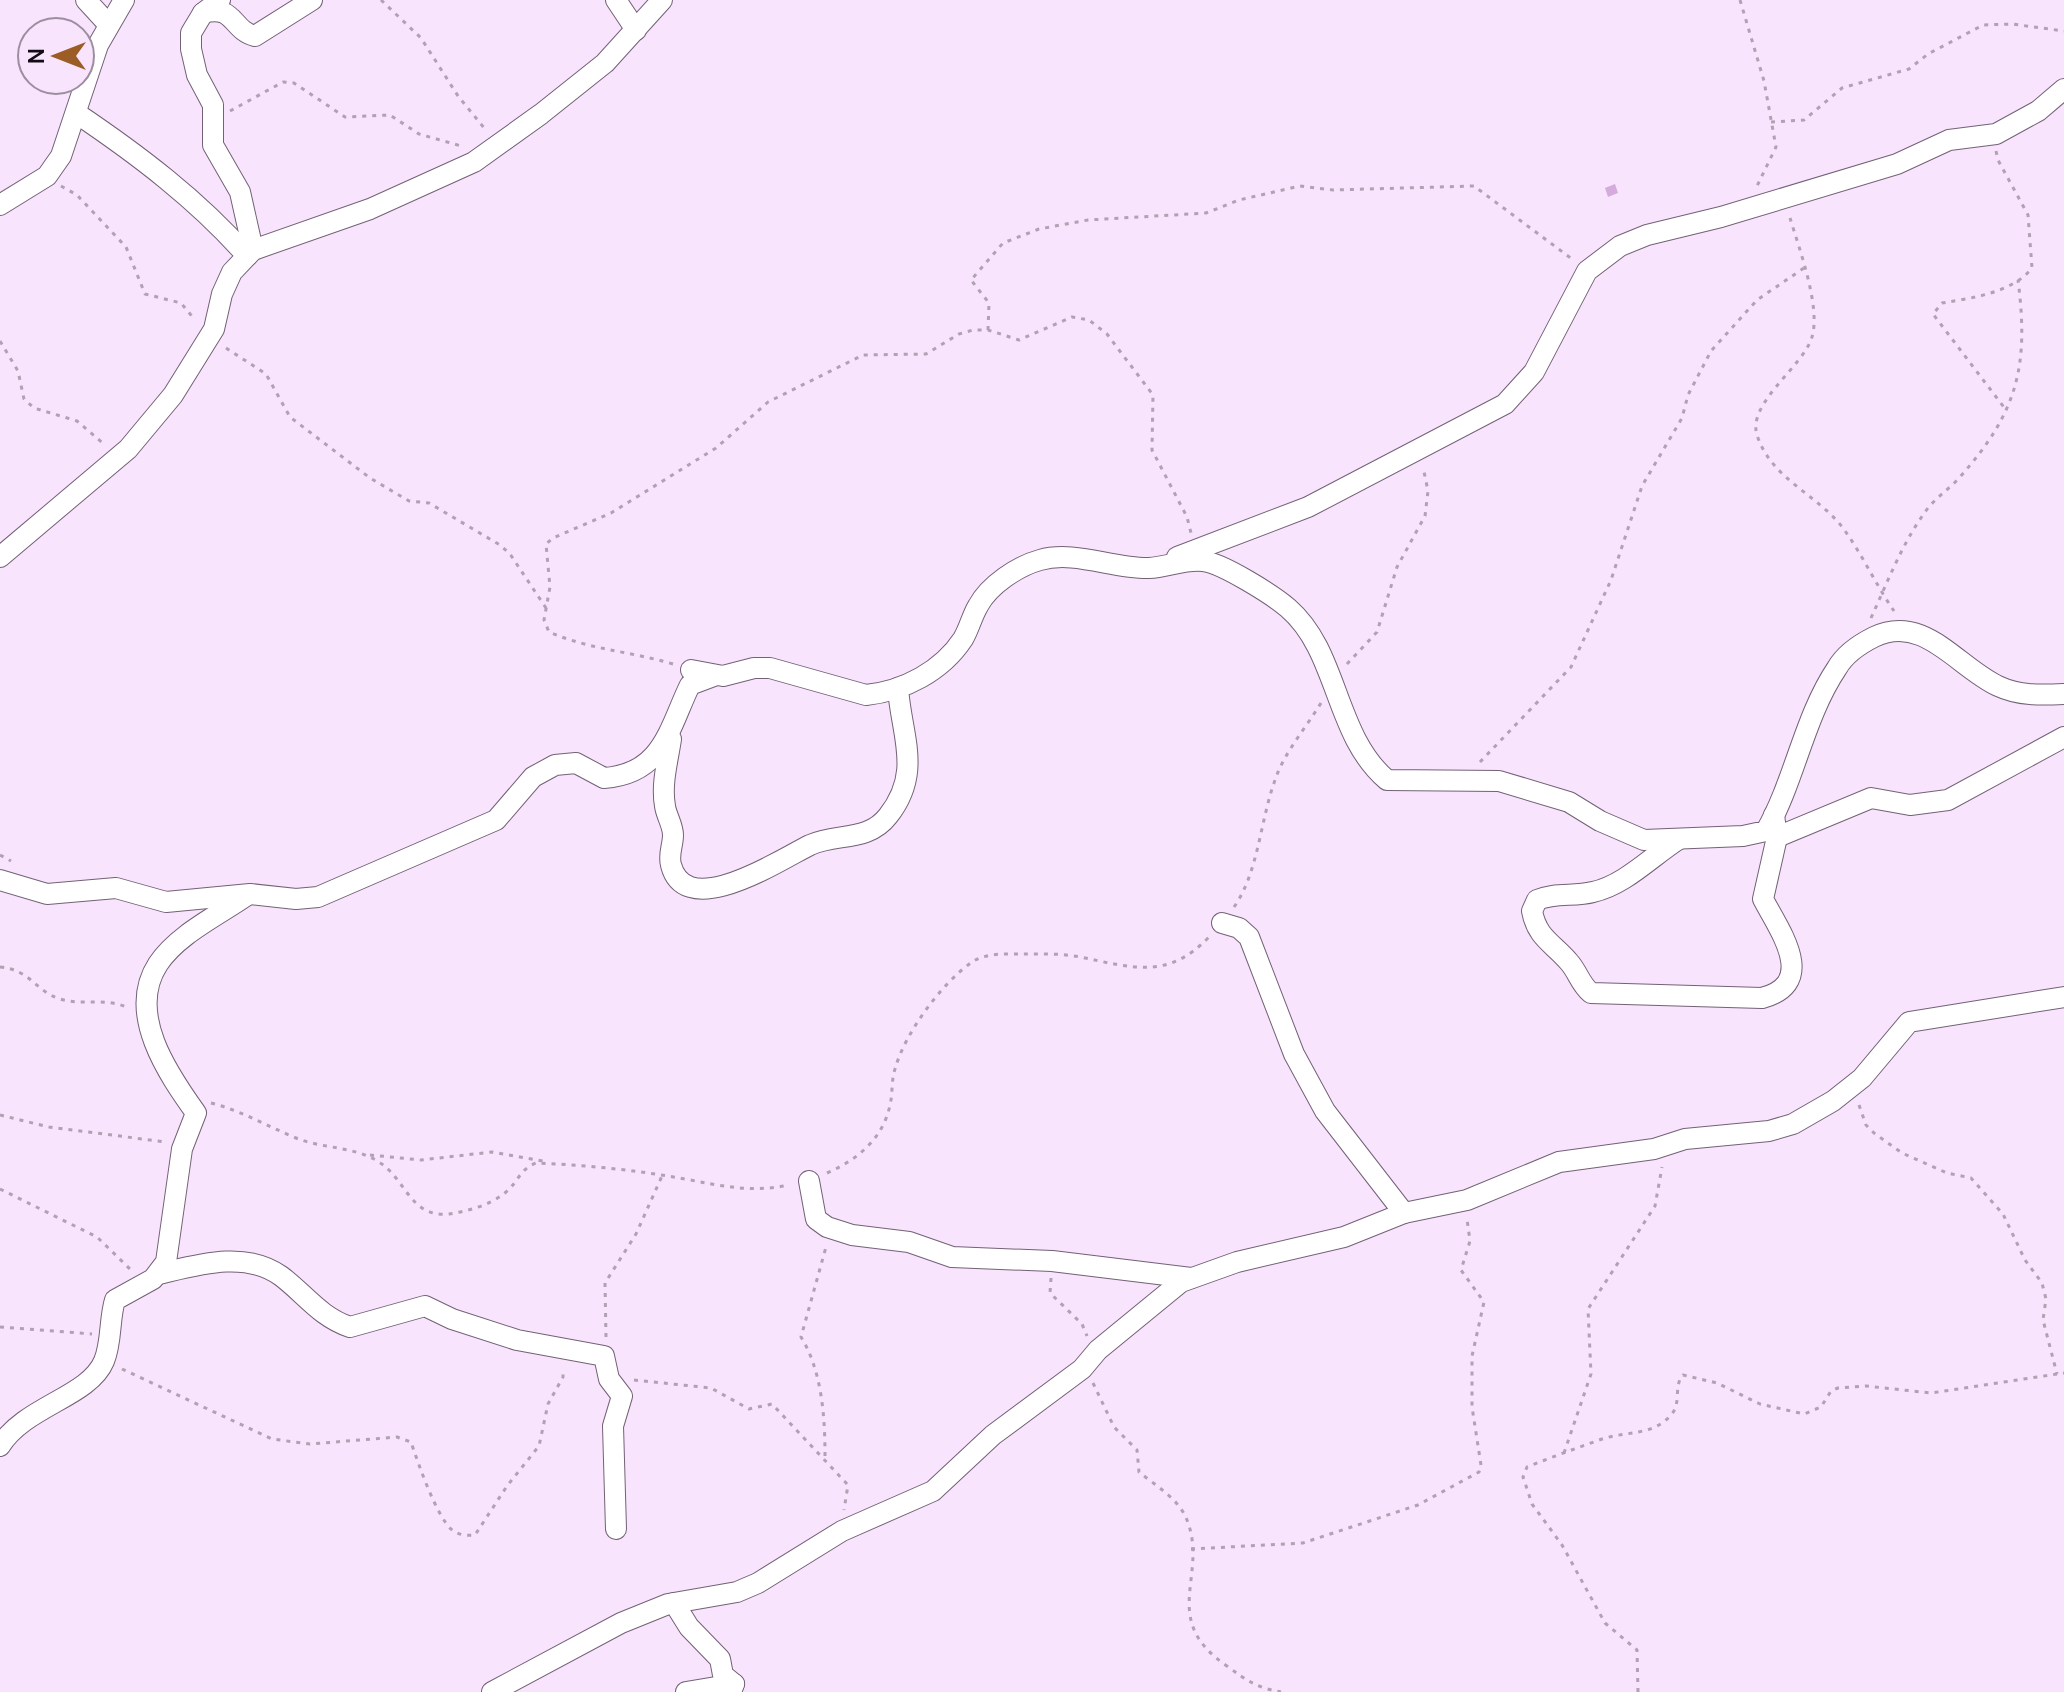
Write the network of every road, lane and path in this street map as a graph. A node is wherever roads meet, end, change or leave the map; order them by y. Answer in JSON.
{"nodes":[{"id":1,"x":86,"y":0,"type":"edge"},
{"id":2,"x":124,"y":0,"type":"edge"},
{"id":3,"x":220,"y":0,"type":"edge"},
{"id":4,"x":312,"y":0,"type":"edge"},
{"id":5,"x":381,"y":0,"type":"edge"},
{"id":6,"x":616,"y":0,"type":"edge"},
{"id":7,"x":662,"y":0,"type":"edge"},
{"id":8,"x":1740,"y":0,"type":"edge"},
{"id":9,"x":203,"y":13,"type":"junction"},
{"id":10,"x":108,"y":24,"type":"junction"},
{"id":11,"x":636,"y":30,"type":"junction"},
{"id":12,"x":2064,"y":31,"type":"edge"},
{"id":13,"x":2064,"y":89,"type":"edge"},
{"id":14,"x":76,"y":113,"type":"junction"},
{"id":15,"x":213,"y":119,"type":"junction"},
{"id":16,"x":1771,"y":122,"type":"junction"},
{"id":17,"x":1996,"y":134,"type":"junction"},
{"id":18,"x":501,"y":142,"type":"junction"},
{"id":19,"x":480,"y":158,"type":"junction"},
{"id":20,"x":47,"y":176,"type":"junction"},
{"id":21,"x":1784,"y":199,"type":"junction"},
{"id":22,"x":0,"y":205,"type":"edge"},
{"id":23,"x":1740,"y":212,"type":"junction"},
{"id":24,"x":250,"y":253,"type":"junction"},
{"id":25,"x":1804,"y":268,"type":"junction"},
{"id":26,"x":1587,"y":271,"type":"junction"},
{"id":27,"x":2018,"y":280,"type":"junction"},
{"id":28,"x":988,"y":330,"type":"junction"},
{"id":29,"x":208,"y":340,"type":"junction"},
{"id":30,"x":0,"y":341,"type":"edge"},
{"id":31,"x":2006,"y":410,"type":"junction"},
{"id":32,"x":1426,"y":444,"type":"junction"},
{"id":33,"x":119,"y":457,"type":"junction"},
{"id":34,"x":1195,"y":549,"type":"junction"},
{"id":35,"x":0,"y":557,"type":"edge"},
{"id":36,"x":1151,"y":568,"type":"junction"},
{"id":37,"x":1882,"y":594,"type":"junction"},
{"id":38,"x":546,"y":608,"type":"junction"},
{"id":39,"x":1858,"y":647,"type":"junction"},
{"id":40,"x":691,"y":670,"type":"joint"},
{"id":41,"x":716,"y":676,"type":"junction"},
{"id":42,"x":1331,"y":680,"type":"junction"},
{"id":43,"x":898,"y":688,"type":"junction"},
{"id":44,"x":2064,"y":694,"type":"edge"},
{"id":45,"x":673,"y":723,"type":"junction"},
{"id":46,"x":2064,"y":737,"type":"edge"},
{"id":47,"x":1463,"y":779,"type":"junction"},
{"id":48,"x":1774,"y":815,"type":"junction"},
{"id":49,"x":1777,"y":837,"type":"junction"},
{"id":50,"x":1681,"y":838,"type":"junction"},
{"id":51,"x":0,"y":880,"type":"edge"},
{"id":52,"x":250,"y":894,"type":"junction"},
{"id":53,"x":1222,"y":923,"type":"junction"},
{"id":54,"x":0,"y":967,"type":"edge"},
{"id":55,"x":2064,"y":997,"type":"edge"},
{"id":56,"x":151,"y":1028,"type":"junction"},
{"id":57,"x":1862,"y":1078,"type":"junction"},
{"id":58,"x":181,"y":1093,"type":"junction"},
{"id":59,"x":0,"y":1115,"type":"edge"},
{"id":60,"x":187,"y":1140,"type":"junction"},
{"id":61,"x":1654,"y":1149,"type":"junction"},
{"id":62,"x":366,"y":1155,"type":"junction"},
{"id":63,"x":555,"y":1164,"type":"junction"},
{"id":64,"x":662,"y":1176,"type":"junction"},
{"id":65,"x":809,"y":1181,"type":"junction"},
{"id":66,"x":0,"y":1189,"type":"edge"},
{"id":67,"x":1462,"y":1201,"type":"junction"},
{"id":68,"x":1404,"y":1213,"type":"junction"},
{"id":69,"x":832,"y":1229,"type":"junction"},
{"id":70,"x":1052,"y":1261,"type":"junction"},
{"id":71,"x":1191,"y":1278,"type":"junction"},
{"id":72,"x":151,"y":1279,"type":"junction"},
{"id":73,"x":0,"y":1327,"type":"edge"},
{"id":74,"x":109,"y":1335,"type":"junction"},
{"id":75,"x":541,"y":1344,"type":"junction"},
{"id":76,"x":604,"y":1356,"type":"junction"},
{"id":77,"x":104,"y":1360,"type":"junction"},
{"id":78,"x":1087,"y":1364,"type":"junction"},
{"id":79,"x":2064,"y":1373,"type":"edge"},
{"id":80,"x":2057,"y":1374,"type":"junction"},
{"id":81,"x":610,"y":1381,"type":"junction"},
{"id":82,"x":0,"y":1446,"type":"edge"},
{"id":83,"x":1564,"y":1453,"type":"junction"},
{"id":84,"x":825,"y":1456,"type":"junction"},
{"id":85,"x":860,"y":1523,"type":"junction"},
{"id":86,"x":616,"y":1529,"type":"dead end"},
{"id":87,"x":1191,"y":1549,"type":"junction"},
{"id":88,"x":674,"y":1603,"type":"junction"},
{"id":89,"x":732,"y":1688,"type":"edge"},
{"id":90,"x":492,"y":1692,"type":"edge"},
{"id":91,"x":686,"y":1692,"type":"edge"},
{"id":92,"x":1281,"y":1692,"type":"edge"},
{"id":93,"x":1638,"y":1692,"type":"edge"}],
"edges":[{"from":1,"to":10,"type":"street"},
{"from":2,"to":10,"type":"street"},
{"from":3,"to":9,"type":"street"},
{"from":4,"to":9,"type":"street"},
{"from":5,"to":18,"type":"path"},
{"from":6,"to":11,"type":"street"},
{"from":7,"to":11,"type":"street"},
{"from":8,"to":16,"type":"path"},
{"from":9,"to":15,"type":"street"},
{"from":10,"to":14,"type":"street"},
{"from":11,"to":18,"type":"street"},
{"from":12,"to":16,"type":"path"},
{"from":13,"to":17,"type":"street"},
{"from":14,"to":20,"type":"street"},
{"from":14,"to":24,"type":"street"},
{"from":15,"to":19,"type":"path"},
{"from":15,"to":24,"type":"street"},
{"from":16,"to":23,"type":"path"},
{"from":17,"to":21,"type":"street"},
{"from":17,"to":27,"type":"path"},
{"from":18,"to":19,"type":"street"},
{"from":19,"to":24,"type":"street"},
{"from":20,"to":22,"type":"street"},
{"from":20,"to":29,"type":"path"},
{"from":21,"to":23,"type":"street"},
{"from":21,"to":25,"type":"path"},
{"from":23,"to":26,"type":"street"},
{"from":24,"to":29,"type":"street"},
{"from":25,"to":37,"type":"path"},
{"from":25,"to":47,"type":"path"},
{"from":26,"to":28,"type":"path"},
{"from":26,"to":32,"type":"street"},
{"from":27,"to":31,"type":"path"},
{"from":27,"to":31,"type":"path"},
{"from":28,"to":34,"type":"path"},
{"from":28,"to":38,"type":"path"},
{"from":29,"to":33,"type":"street"},
{"from":29,"to":38,"type":"path"},
{"from":30,"to":33,"type":"path"},
{"from":31,"to":37,"type":"path"},
{"from":32,"to":34,"type":"street"},
{"from":32,"to":42,"type":"path"},
{"from":33,"to":35,"type":"street"},
{"from":34,"to":36,"type":"street"},
{"from":36,"to":42,"type":"street"},
{"from":36,"to":43,"type":"street"},
{"from":37,"to":39,"type":"path"},
{"from":38,"to":40,"type":"path"},
{"from":39,"to":44,"type":"street"},
{"from":39,"to":48,"type":"street"},
{"from":40,"to":41,"type":"street"},
{"from":41,"to":43,"type":"street"},
{"from":41,"to":45,"type":"street"},
{"from":42,"to":47,"type":"street"},
{"from":42,"to":53,"type":"path"},
{"from":43,"to":45,"type":"street"},
{"from":45,"to":52,"type":"street"},
{"from":46,"to":49,"type":"street"},
{"from":47,"to":50,"type":"street"},
{"from":48,"to":49,"type":"street"},
{"from":48,"to":50,"type":"street"},
{"from":49,"to":50,"type":"street"},
{"from":51,"to":52,"type":"street"},
{"from":52,"to":56,"type":"street"},
{"from":53,"to":65,"type":"path"},
{"from":53,"to":68,"type":"street"},
{"from":54,"to":56,"type":"path"},
{"from":55,"to":57,"type":"street"},
{"from":56,"to":58,"type":"street"},
{"from":57,"to":61,"type":"street"},
{"from":57,"to":80,"type":"path"},
{"from":58,"to":60,"type":"street"},
{"from":58,"to":62,"type":"path"},
{"from":59,"to":60,"type":"path"},
{"from":60,"to":72,"type":"street"},
{"from":61,"to":67,"type":"street"},
{"from":61,"to":83,"type":"path"},
{"from":62,"to":63,"type":"path"},
{"from":62,"to":63,"type":"path"},
{"from":63,"to":64,"type":"path"},
{"from":64,"to":65,"type":"path"},
{"from":64,"to":76,"type":"path"},
{"from":65,"to":69,"type":"street"},
{"from":66,"to":72,"type":"path"},
{"from":67,"to":68,"type":"street"},
{"from":67,"to":87,"type":"path"},
{"from":68,"to":71,"type":"street"},
{"from":69,"to":70,"type":"street"},
{"from":69,"to":84,"type":"path"},
{"from":70,"to":71,"type":"street"},
{"from":70,"to":78,"type":"path"},
{"from":71,"to":78,"type":"street"},
{"from":72,"to":74,"type":"street"},
{"from":72,"to":75,"type":"street"},
{"from":73,"to":74,"type":"path"},
{"from":74,"to":77,"type":"street"},
{"from":75,"to":76,"type":"street"},
{"from":75,"to":77,"type":"path"},
{"from":76,"to":81,"type":"street"},
{"from":77,"to":82,"type":"street"},
{"from":78,"to":85,"type":"street"},
{"from":78,"to":87,"type":"path"},
{"from":79,"to":80,"type":"path"},
{"from":80,"to":83,"type":"path"},
{"from":81,"to":84,"type":"path"},
{"from":81,"to":86,"type":"street"},
{"from":83,"to":93,"type":"path"},
{"from":84,"to":85,"type":"path"},
{"from":85,"to":88,"type":"street"},
{"from":87,"to":92,"type":"path"},
{"from":88,"to":89,"type":"street"},
{"from":88,"to":90,"type":"street"},
{"from":89,"to":91,"type":"street"}]}
